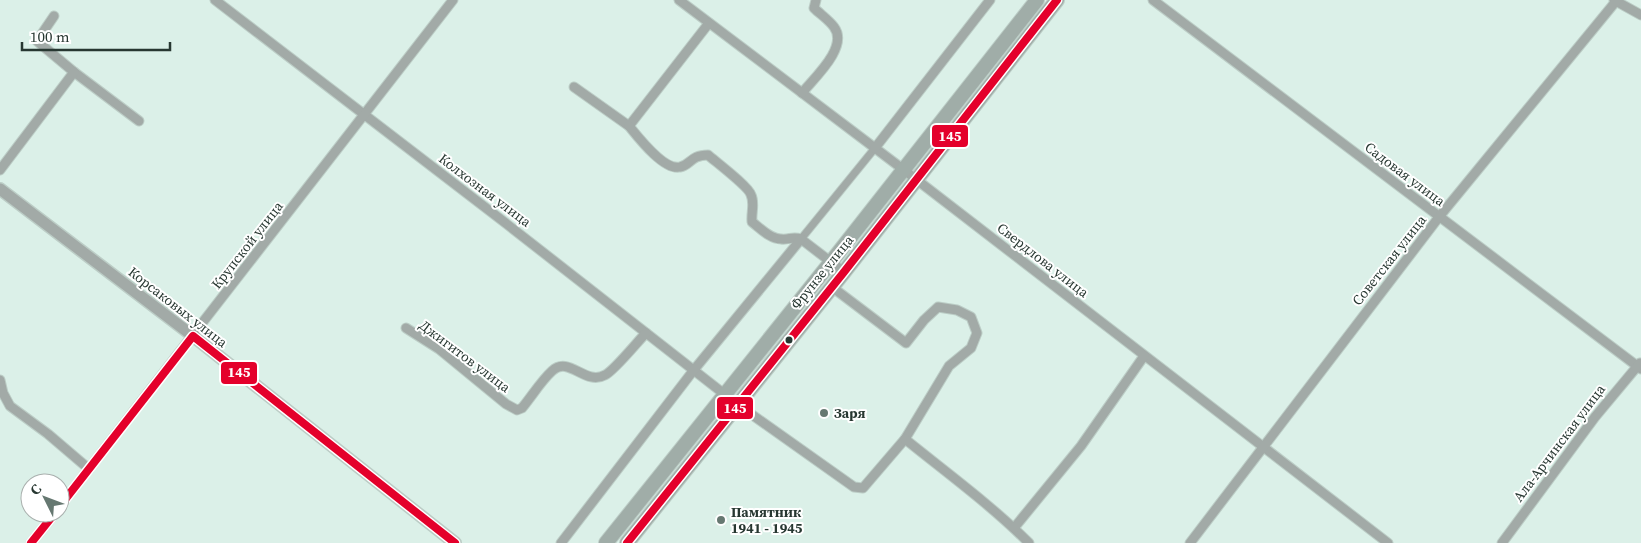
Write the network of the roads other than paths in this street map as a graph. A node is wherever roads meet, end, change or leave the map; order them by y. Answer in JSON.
{"nodes":[{"id":1,"x":216,"y":0,"type":"edge"},
{"id":2,"x":454,"y":0,"type":"edge"},
{"id":3,"x":680,"y":0,"type":"edge"},
{"id":4,"x":816,"y":0,"type":"edge"},
{"id":5,"x":990,"y":0,"type":"edge"},
{"id":6,"x":1037,"y":0,"type":"edge"},
{"id":7,"x":1057,"y":0,"type":"edge"},
{"id":8,"x":1153,"y":0,"type":"edge"},
{"id":9,"x":1615,"y":0,"type":"edge"},
{"id":10,"x":1641,"y":15,"type":"edge"},
{"id":11,"x":54,"y":16,"type":"dead end"},
{"id":12,"x":709,"y":23,"type":"junction"},
{"id":13,"x":74,"y":72,"type":"junction"},
{"id":14,"x":574,"y":87,"type":"dead end"},
{"id":15,"x":802,"y":93,"type":"junction"},
{"id":16,"x":365,"y":116,"type":"junction"},
{"id":17,"x":139,"y":122,"type":"dead end"},
{"id":18,"x":629,"y":126,"type":"junction"},
{"id":19,"x":875,"y":148,"type":"junction"},
{"id":20,"x":0,"y":170,"type":"edge"},
{"id":21,"x":904,"y":170,"type":"junction"},
{"id":22,"x":916,"y":180,"type":"junction"},
{"id":23,"x":0,"y":189,"type":"edge"},
{"id":24,"x":1439,"y":217,"type":"junction"},
{"id":25,"x":801,"y":239,"type":"junction"},
{"id":26,"x":831,"y":262,"type":"junction"},
{"id":27,"x":844,"y":272,"type":"junction"},
{"id":28,"x":832,"y":287,"type":"junction"},
{"id":29,"x":406,"y":328,"type":"dead end"},
{"id":30,"x":646,"y":333,"type":"junction"},
{"id":31,"x":193,"y":336,"type":"junction"},
{"id":32,"x":1144,"y":356,"type":"junction"},
{"id":33,"x":1640,"y":366,"type":"edge"},
{"id":34,"x":693,"y":371,"type":"junction"},
{"id":35,"x":0,"y":380,"type":"edge"},
{"id":36,"x":724,"y":394,"type":"junction"},
{"id":37,"x":736,"y":404,"type":"junction"},
{"id":38,"x":905,"y":439,"type":"junction"},
{"id":39,"x":1262,"y":447,"type":"junction"},
{"id":40,"x":89,"y":469,"type":"junction"},
{"id":41,"x":70,"y":493,"type":"edge"},
{"id":42,"x":47,"y":523,"type":"edge"},
{"id":43,"x":1014,"y":528,"type":"junction"},
{"id":44,"x":31,"y":543,"type":"edge"},
{"id":45,"x":455,"y":543,"type":"edge"},
{"id":46,"x":560,"y":543,"type":"edge"},
{"id":47,"x":606,"y":543,"type":"edge"},
{"id":48,"x":627,"y":543,"type":"edge"},
{"id":49,"x":1029,"y":543,"type":"edge"},
{"id":50,"x":1190,"y":543,"type":"edge"},
{"id":51,"x":1388,"y":543,"type":"edge"},
{"id":52,"x":1502,"y":543,"type":"edge"}],
"edges":[{"from":1,"to":16,"type":"street","name":"Колхозная улица"},
{"from":2,"to":16,"type":"street","name":"Крупской улица"},
{"from":3,"to":12,"type":"street","name":"Свердлова улица"},
{"from":4,"to":15,"type":"street"},
{"from":5,"to":19,"type":"street"},
{"from":6,"to":21,"type":"main road","name":"Фрунзе улица"},
{"from":7,"to":22,"type":"main road","name":"Фрунзе улица"},
{"from":8,"to":24,"type":"street","name":"Садовая улица"},
{"from":9,"to":10,"type":"street"},
{"from":9,"to":24,"type":"street","name":"Советская улица"},
{"from":11,"to":13,"type":"street"},
{"from":12,"to":15,"type":"street","name":"Свердлова улица"},
{"from":12,"to":18,"type":"street"},
{"from":13,"to":17,"type":"street"},
{"from":13,"to":20,"type":"street"},
{"from":14,"to":18,"type":"street"},
{"from":15,"to":19,"type":"street","name":"Свердлова улица"},
{"from":16,"to":30,"type":"street","name":"Колхозная улица"},
{"from":16,"to":31,"type":"street","name":"Крупской улица"},
{"from":18,"to":25,"type":"street"},
{"from":19,"to":21,"type":"street","name":"Свердлова улица"},
{"from":19,"to":25,"type":"street"},
{"from":21,"to":22,"type":"street","name":"Свердлова улица"},
{"from":21,"to":26,"type":"main road","name":"Фрунзе улица"},
{"from":22,"to":27,"type":"main road","name":"Фрунзе улица"},
{"from":22,"to":32,"type":"street","name":"Свердлова улица"},
{"from":23,"to":31,"type":"street","name":"Корсаковых улица"},
{"from":24,"to":33,"type":"street","name":"Садовая улица"},
{"from":24,"to":39,"type":"street","name":"Советская улица"},
{"from":25,"to":26,"type":"street"},
{"from":25,"to":34,"type":"street"},
{"from":26,"to":27,"type":"street"},
{"from":26,"to":36,"type":"main road","name":"Фрунзе улица"},
{"from":27,"to":28,"type":"main road","name":"Фрунзе улица"},
{"from":28,"to":37,"type":"main road","name":"Фрунзе улица"},
{"from":28,"to":38,"type":"street"},
{"from":29,"to":30,"type":"street","name":"Джигитов улица"},
{"from":30,"to":34,"type":"street","name":"Колхозная улица"},
{"from":31,"to":40,"type":"street","name":"Крупской улица"},
{"from":31,"to":45,"type":"street","name":"Корсаковых улица"},
{"from":32,"to":39,"type":"street","name":"Свердлова улица"},
{"from":32,"to":43,"type":"street"},
{"from":33,"to":52,"type":"street","name":"Ала-Арчинская улица"},
{"from":34,"to":36,"type":"street","name":"Колхозная улица"},
{"from":34,"to":46,"type":"street"},
{"from":35,"to":40,"type":"street"},
{"from":36,"to":37,"type":"street","name":"Колхозная улица"},
{"from":36,"to":47,"type":"main road","name":"Фрунзе улица"},
{"from":37,"to":38,"type":"street","name":"Колхозная улица"},
{"from":37,"to":48,"type":"main road","name":"Фрунзе улица"},
{"from":38,"to":43,"type":"street"},
{"from":39,"to":50,"type":"street","name":"Советская улица"},
{"from":39,"to":51,"type":"street","name":"Свердлова улица"},
{"from":40,"to":41,"type":"street","name":"Крупской улица"},
{"from":42,"to":44,"type":"street"},
{"from":43,"to":49,"type":"street"}]}
